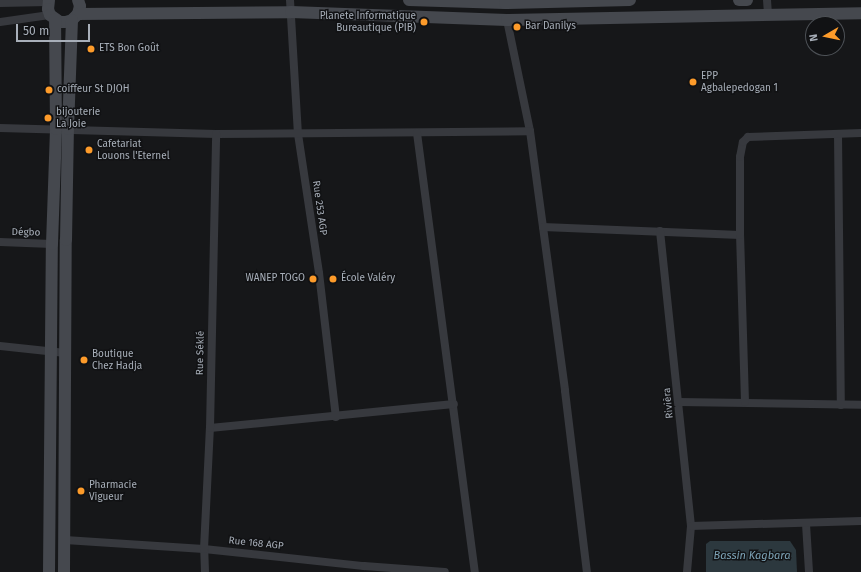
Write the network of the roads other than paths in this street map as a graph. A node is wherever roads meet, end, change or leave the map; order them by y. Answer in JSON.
{"nodes":[{"id":1,"x":78,"y":0,"type":"edge"},
{"id":2,"x":290,"y":0,"type":"edge"},
{"id":3,"x":409,"y":0,"type":"edge"},
{"id":4,"x":630,"y":0,"type":"edge"},
{"id":5,"x":739,"y":0,"type":"edge"},
{"id":6,"x":747,"y":0,"type":"edge"},
{"id":7,"x":768,"y":0,"type":"edge"},
{"id":8,"x":49,"y":1,"type":"edge"},
{"id":9,"x":504,"y":1,"type":"edge"},
{"id":10,"x":0,"y":3,"type":"edge"},
{"id":11,"x":291,"y":12,"type":"junction"},
{"id":12,"x":768,"y":13,"type":"junction"},
{"id":13,"x":861,"y":13,"type":"edge"},
{"id":14,"x":53,"y":17,"type":"junction"},
{"id":15,"x":75,"y":17,"type":"junction"},
{"id":16,"x":507,"y":20,"type":"junction"},
{"id":17,"x":0,"y":22,"type":"edge"},
{"id":18,"x":0,"y":128,"type":"edge"},
{"id":19,"x":62,"y":129,"type":"junction"},
{"id":20,"x":530,"y":131,"type":"junction"},
{"id":21,"x":417,"y":133,"type":"junction"},
{"id":22,"x":861,"y":133,"type":"edge"},
{"id":23,"x":216,"y":134,"type":"junction"},
{"id":24,"x":298,"y":134,"type":"junction"},
{"id":25,"x":838,"y":134,"type":"junction"},
{"id":26,"x":543,"y":227,"type":"junction"},
{"id":27,"x":660,"y":231,"type":"junction"},
{"id":28,"x":740,"y":235,"type":"junction"},
{"id":29,"x":0,"y":242,"type":"edge"},
{"id":30,"x":52,"y":244,"type":"junction"},
{"id":31,"x":0,"y":346,"type":"edge"},
{"id":32,"x":50,"y":351,"type":"junction"},
{"id":33,"x":66,"y":353,"type":"junction"},
{"id":34,"x":679,"y":402,"type":"junction"},
{"id":35,"x":746,"y":402,"type":"junction"},
{"id":36,"x":454,"y":404,"type":"junction"},
{"id":37,"x":841,"y":405,"type":"junction"},
{"id":38,"x":861,"y":406,"type":"edge"},
{"id":39,"x":336,"y":417,"type":"junction"},
{"id":40,"x":210,"y":428,"type":"junction"},
{"id":41,"x":861,"y":522,"type":"edge"},
{"id":42,"x":806,"y":524,"type":"junction"},
{"id":43,"x":691,"y":526,"type":"junction"},
{"id":44,"x":65,"y":540,"type":"junction"},
{"id":45,"x":204,"y":549,"type":"junction"},
{"id":46,"x":363,"y":569,"type":"edge"},
{"id":47,"x":49,"y":572,"type":"edge"},
{"id":48,"x":64,"y":572,"type":"edge"},
{"id":49,"x":205,"y":572,"type":"edge"},
{"id":50,"x":445,"y":572,"type":"edge"},
{"id":51,"x":475,"y":572,"type":"edge"},
{"id":52,"x":587,"y":572,"type":"edge"},
{"id":53,"x":687,"y":572,"type":"edge"},
{"id":54,"x":809,"y":572,"type":"edge"}],
"edges":[{"from":1,"to":15,"type":"street"},
{"from":2,"to":11,"type":"street","name":"Rue 253 AGP"},
{"from":3,"to":9,"type":"street"},
{"from":4,"to":9,"type":"street"},
{"from":5,"to":6,"type":"street"},
{"from":7,"to":12,"type":"street"},
{"from":8,"to":10,"type":"street"},
{"from":8,"to":14,"type":"street"},
{"from":9,"to":16,"type":"street"},
{"from":11,"to":15,"type":"street"},
{"from":11,"to":16,"type":"street"},
{"from":11,"to":24,"type":"street","name":"Rue 253 AGP"},
{"from":12,"to":13,"type":"street"},
{"from":12,"to":16,"type":"street"},
{"from":14,"to":15,"type":"street"},
{"from":14,"to":17,"type":"street"},
{"from":14,"to":19,"type":"street"},
{"from":15,"to":19,"type":"street"},
{"from":16,"to":20,"type":"street"},
{"from":18,"to":19,"type":"street"},
{"from":19,"to":23,"type":"street"},
{"from":19,"to":30,"type":"street"},
{"from":19,"to":33,"type":"street"},
{"from":20,"to":21,"type":"street"},
{"from":20,"to":26,"type":"street"},
{"from":21,"to":24,"type":"street"},
{"from":21,"to":36,"type":"street"},
{"from":22,"to":25,"type":"street"},
{"from":23,"to":24,"type":"street"},
{"from":23,"to":40,"type":"street","name":"Rue Séklé"},
{"from":24,"to":39,"type":"street","name":"Rue 253 AGP"},
{"from":25,"to":28,"type":"street"},
{"from":25,"to":37,"type":"street"},
{"from":26,"to":27,"type":"street"},
{"from":26,"to":52,"type":"street"},
{"from":27,"to":28,"type":"street"},
{"from":27,"to":34,"type":"street","name":"Rivièra"},
{"from":28,"to":35,"type":"street"},
{"from":29,"to":30,"type":"street","name":"Dégbo"},
{"from":30,"to":32,"type":"street"},
{"from":31,"to":32,"type":"street"},
{"from":32,"to":33,"type":"street"},
{"from":32,"to":47,"type":"street"},
{"from":33,"to":44,"type":"street"},
{"from":34,"to":35,"type":"street"},
{"from":34,"to":43,"type":"street","name":"Rivièra"},
{"from":35,"to":37,"type":"street"},
{"from":36,"to":39,"type":"street"},
{"from":36,"to":51,"type":"street"},
{"from":37,"to":38,"type":"street"},
{"from":39,"to":40,"type":"street"},
{"from":40,"to":45,"type":"street","name":"Rue Séklé"},
{"from":41,"to":42,"type":"street"},
{"from":42,"to":43,"type":"street"},
{"from":42,"to":54,"type":"street"},
{"from":43,"to":53,"type":"street","name":"Rivièra"},
{"from":44,"to":45,"type":"street","name":"Rue 168 AGP"},
{"from":44,"to":48,"type":"street"},
{"from":45,"to":46,"type":"street","name":"Rue 168 AGP"},
{"from":45,"to":49,"type":"street","name":"Rue Séklé"},
{"from":46,"to":50,"type":"street","name":"Rue 168 AGP"}]}
